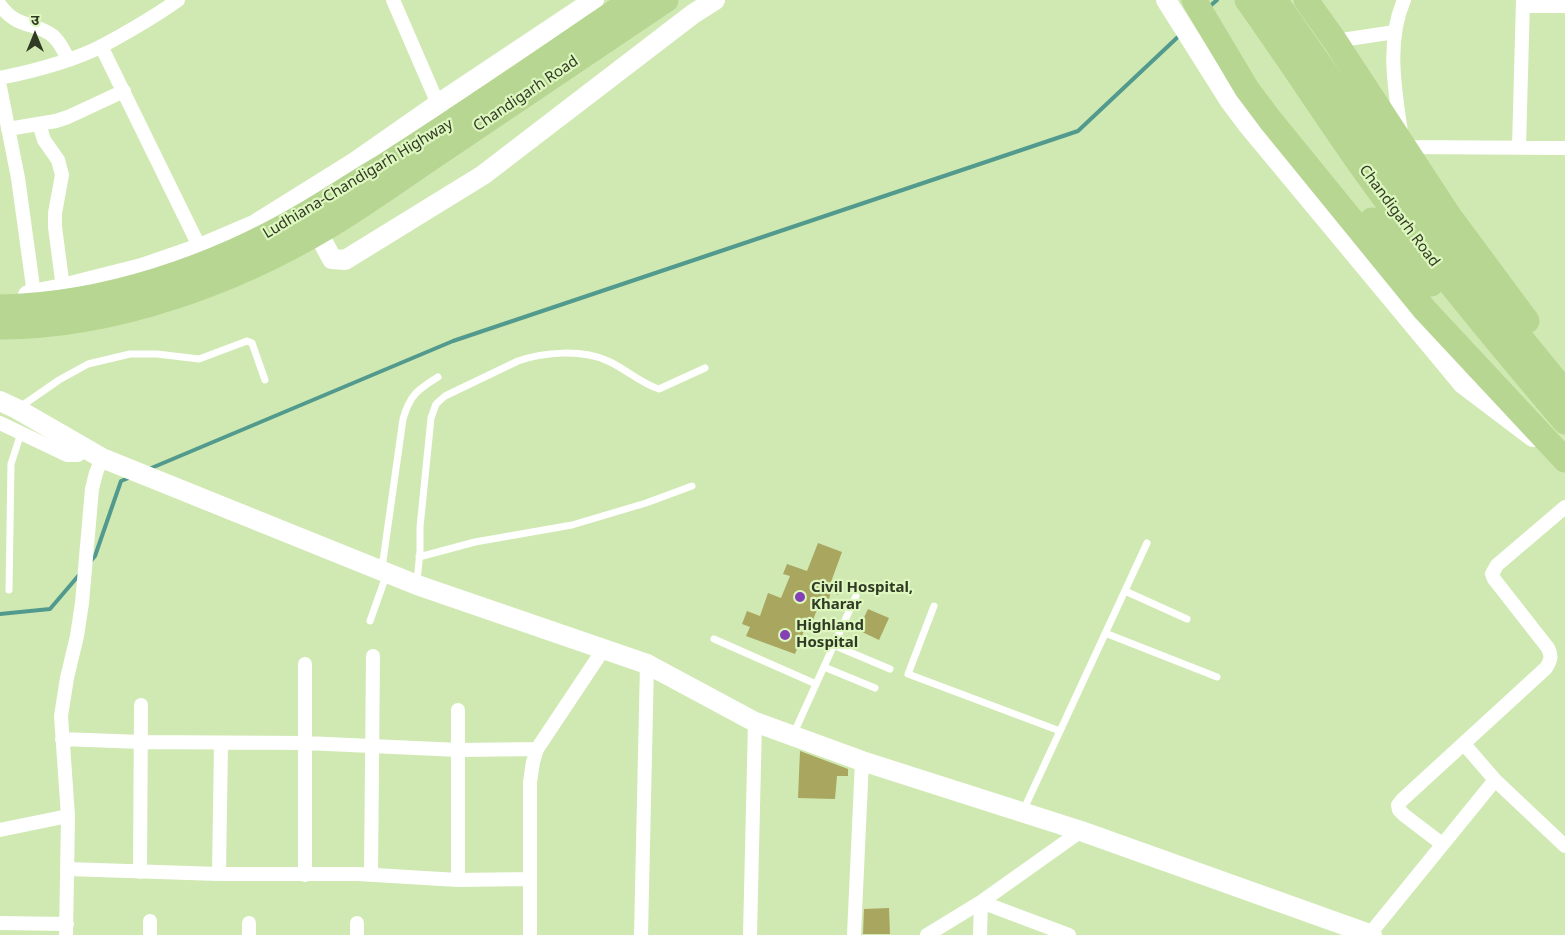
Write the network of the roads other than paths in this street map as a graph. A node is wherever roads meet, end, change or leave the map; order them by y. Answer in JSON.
{"nodes":[{"id":1,"x":178,"y":0,"type":"edge"},
{"id":2,"x":393,"y":0,"type":"edge"},
{"id":3,"x":594,"y":0,"type":"edge"},
{"id":4,"x":632,"y":0,"type":"edge"},
{"id":5,"x":666,"y":0,"type":"edge"},
{"id":6,"x":715,"y":0,"type":"edge"},
{"id":7,"x":1166,"y":0,"type":"edge"},
{"id":8,"x":1195,"y":0,"type":"edge"},
{"id":9,"x":1247,"y":0,"type":"edge"},
{"id":10,"x":1275,"y":0,"type":"edge"},
{"id":11,"x":1306,"y":0,"type":"edge"},
{"id":12,"x":1404,"y":0,"type":"edge"},
{"id":13,"x":1523,"y":3,"type":"edge"},
{"id":14,"x":0,"y":5,"type":"edge"},
{"id":15,"x":1565,"y":6,"type":"edge"},
{"id":16,"x":1395,"y":32,"type":"junction"},
{"id":17,"x":1329,"y":34,"type":"junction"},
{"id":18,"x":101,"y":46,"type":"junction"},
{"id":19,"x":68,"y":59,"type":"junction"},
{"id":20,"x":0,"y":78,"type":"edge"},
{"id":21,"x":0,"y":87,"type":"edge"},
{"id":22,"x":124,"y":91,"type":"junction"},
{"id":23,"x":1238,"y":94,"type":"junction"},
{"id":24,"x":438,"y":104,"type":"junction"},
{"id":25,"x":39,"y":124,"type":"junction"},
{"id":26,"x":8,"y":129,"type":"junction"},
{"id":27,"x":1403,"y":147,"type":"junction"},
{"id":28,"x":1519,"y":147,"type":"junction"},
{"id":29,"x":1565,"y":148,"type":"edge"},
{"id":30,"x":310,"y":218,"type":"junction"},
{"id":31,"x":200,"y":248,"type":"junction"},
{"id":32,"x":63,"y":288,"type":"junction"},
{"id":33,"x":34,"y":294,"type":"junction"},
{"id":34,"x":0,"y":296,"type":"edge"},
{"id":35,"x":0,"y":307,"type":"edge"},
{"id":36,"x":0,"y":328,"type":"edge"},
{"id":37,"x":705,"y":368,"type":"dead end"},
{"id":38,"x":1565,"y":371,"type":"edge"},
{"id":39,"x":438,"y":377,"type":"dead end"},
{"id":40,"x":265,"y":380,"type":"dead end"},
{"id":41,"x":1554,"y":393,"type":"edge"},
{"id":42,"x":6,"y":407,"type":"edge"},
{"id":43,"x":1565,"y":422,"type":"edge"},
{"id":44,"x":0,"y":423,"type":"edge"},
{"id":45,"x":21,"y":433,"type":"junction"},
{"id":46,"x":94,"y":453,"type":"junction"},
{"id":47,"x":1565,"y":460,"type":"edge"},
{"id":48,"x":692,"y":486,"type":"dead end"},
{"id":49,"x":1565,"y":507,"type":"edge"},
{"id":50,"x":1147,"y":543,"type":"dead end"},
{"id":51,"x":419,"y":557,"type":"junction"},
{"id":52,"x":384,"y":572,"type":"junction"},
{"id":53,"x":417,"y":585,"type":"junction"},
{"id":54,"x":9,"y":590,"type":"dead end"},
{"id":55,"x":1125,"y":591,"type":"junction"},
{"id":56,"x":856,"y":596,"type":"dead end"},
{"id":57,"x":934,"y":606,"type":"dead end"},
{"id":58,"x":1187,"y":619,"type":"dead end"},
{"id":59,"x":370,"y":621,"type":"dead end"},
{"id":60,"x":1106,"y":633,"type":"junction"},
{"id":61,"x":714,"y":639,"type":"dead end"},
{"id":62,"x":833,"y":645,"type":"junction"},
{"id":63,"x":603,"y":650,"type":"junction"},
{"id":64,"x":372,"y":656,"type":"dead end"},
{"id":65,"x":305,"y":664,"type":"dead end"},
{"id":66,"x":647,"y":664,"type":"junction"},
{"id":67,"x":824,"y":667,"type":"junction"},
{"id":68,"x":890,"y":669,"type":"dead end"},
{"id":69,"x":1217,"y":678,"type":"dead end"},
{"id":70,"x":816,"y":684,"type":"junction"},
{"id":71,"x":875,"y":688,"type":"dead end"},
{"id":72,"x":141,"y":705,"type":"dead end"},
{"id":73,"x":458,"y":710,"type":"dead end"},
{"id":74,"x":756,"y":722,"type":"junction"},
{"id":75,"x":1060,"y":731,"type":"junction"},
{"id":76,"x":793,"y":735,"type":"junction"},
{"id":77,"x":62,"y":739,"type":"junction"},
{"id":78,"x":141,"y":742,"type":"junction"},
{"id":79,"x":222,"y":743,"type":"junction"},
{"id":80,"x":306,"y":743,"type":"junction"},
{"id":81,"x":1464,"y":744,"type":"junction"},
{"id":82,"x":372,"y":747,"type":"junction"},
{"id":83,"x":460,"y":750,"type":"junction"},
{"id":84,"x":537,"y":750,"type":"junction"},
{"id":85,"x":862,"y":761,"type":"junction"},
{"id":86,"x":1495,"y":780,"type":"junction"},
{"id":87,"x":1022,"y":813,"type":"junction"},
{"id":88,"x":68,"y":816,"type":"junction"},
{"id":89,"x":0,"y":830,"type":"edge"},
{"id":90,"x":1081,"y":831,"type":"junction"},
{"id":91,"x":1442,"y":844,"type":"junction"},
{"id":92,"x":1565,"y":846,"type":"edge"},
{"id":93,"x":67,"y":869,"type":"junction"},
{"id":94,"x":140,"y":872,"type":"junction"},
{"id":95,"x":219,"y":874,"type":"junction"},
{"id":96,"x":371,"y":874,"type":"junction"},
{"id":97,"x":305,"y":875,"type":"junction"},
{"id":98,"x":530,"y":879,"type":"junction"},
{"id":99,"x":458,"y":880,"type":"junction"},
{"id":100,"x":981,"y":902,"type":"junction"},
{"id":101,"x":0,"y":923,"type":"edge"},
{"id":102,"x":66,"y":929,"type":"edge"},
{"id":103,"x":530,"y":935,"type":"edge"},
{"id":104,"x":641,"y":935,"type":"edge"},
{"id":105,"x":750,"y":935,"type":"edge"},
{"id":106,"x":854,"y":935,"type":"edge"},
{"id":107,"x":927,"y":935,"type":"edge"},
{"id":108,"x":980,"y":935,"type":"edge"},
{"id":109,"x":1069,"y":935,"type":"edge"},
{"id":110,"x":1370,"y":935,"type":"edge"}],
"edges":[{"from":1,"to":18,"type":"street"},
{"from":2,"to":24,"type":"street"},
{"from":3,"to":24,"type":"street"},
{"from":4,"to":30,"type":"highway","name":"Ludhiana-Chandigarh Highway"},
{"from":5,"to":30,"type":"highway","name":"Chandigarh Road"},
{"from":6,"to":30,"type":"street"},
{"from":7,"to":23,"type":"street"},
{"from":8,"to":23,"type":"highway"},
{"from":8,"to":41,"type":"highway"},
{"from":9,"to":41,"type":"highway","name":"Chandigarh Road"},
{"from":10,"to":41,"type":"highway","name":"Chandigarh Road"},
{"from":11,"to":17,"type":"highway"},
{"from":12,"to":16,"type":"street"},
{"from":13,"to":15,"type":"street"},
{"from":13,"to":28,"type":"street"},
{"from":14,"to":19,"type":"street"},
{"from":16,"to":17,"type":"street"},
{"from":16,"to":27,"type":"street"},
{"from":17,"to":27,"type":"highway"},
{"from":18,"to":19,"type":"street"},
{"from":18,"to":22,"type":"street"},
{"from":19,"to":20,"type":"street"},
{"from":21,"to":26,"type":"street"},
{"from":22,"to":25,"type":"street"},
{"from":22,"to":31,"type":"street"},
{"from":23,"to":47,"type":"highway"},
{"from":24,"to":30,"type":"street"},
{"from":25,"to":26,"type":"street"},
{"from":25,"to":32,"type":"street"},
{"from":26,"to":33,"type":"street"},
{"from":27,"to":28,"type":"street"},
{"from":27,"to":38,"type":"highway"},
{"from":28,"to":29,"type":"street"},
{"from":30,"to":31,"type":"street"},
{"from":30,"to":35,"type":"highway","name":"Ludhiana-Chandigarh Highway"},
{"from":30,"to":36,"type":"highway"},
{"from":31,"to":32,"type":"street"},
{"from":32,"to":33,"type":"street"},
{"from":33,"to":34,"type":"street"},
{"from":37,"to":51,"type":"lane"},
{"from":39,"to":52,"type":"lane"},
{"from":40,"to":42,"type":"lane"},
{"from":41,"to":43,"type":"highway","name":"Chandigarh Road"},
{"from":42,"to":46,"type":"street"},
{"from":44,"to":45,"type":"street"},
{"from":45,"to":46,"type":"street"},
{"from":45,"to":54,"type":"lane"},
{"from":46,"to":52,"type":"street"},
{"from":46,"to":77,"type":"street"},
{"from":48,"to":51,"type":"lane"},
{"from":49,"to":81,"type":"street"},
{"from":50,"to":55,"type":"lane"},
{"from":51,"to":53,"type":"lane"},
{"from":52,"to":53,"type":"street"},
{"from":52,"to":59,"type":"lane"},
{"from":53,"to":63,"type":"street"},
{"from":55,"to":58,"type":"lane"},
{"from":55,"to":60,"type":"lane"},
{"from":56,"to":62,"type":"lane"},
{"from":57,"to":75,"type":"lane"},
{"from":60,"to":69,"type":"lane"},
{"from":60,"to":75,"type":"lane"},
{"from":61,"to":70,"type":"lane"},
{"from":62,"to":67,"type":"lane"},
{"from":62,"to":68,"type":"lane"},
{"from":63,"to":66,"type":"street"},
{"from":63,"to":84,"type":"street"},
{"from":64,"to":82,"type":"street"},
{"from":65,"to":80,"type":"street"},
{"from":66,"to":74,"type":"street"},
{"from":66,"to":104,"type":"street"},
{"from":67,"to":70,"type":"lane"},
{"from":67,"to":71,"type":"lane"},
{"from":70,"to":76,"type":"lane"},
{"from":72,"to":78,"type":"street"},
{"from":73,"to":83,"type":"street"},
{"from":74,"to":76,"type":"street"},
{"from":74,"to":105,"type":"street"},
{"from":75,"to":87,"type":"lane"},
{"from":76,"to":85,"type":"street"},
{"from":77,"to":78,"type":"street"},
{"from":77,"to":88,"type":"street"},
{"from":78,"to":79,"type":"street"},
{"from":78,"to":94,"type":"street"},
{"from":79,"to":80,"type":"street"},
{"from":79,"to":95,"type":"street"},
{"from":80,"to":82,"type":"street"},
{"from":80,"to":97,"type":"street"},
{"from":81,"to":86,"type":"street"},
{"from":81,"to":91,"type":"street"},
{"from":82,"to":83,"type":"street"},
{"from":82,"to":96,"type":"street"},
{"from":83,"to":84,"type":"street"},
{"from":83,"to":99,"type":"street"},
{"from":84,"to":98,"type":"street"},
{"from":85,"to":87,"type":"street"},
{"from":85,"to":106,"type":"street"},
{"from":86,"to":91,"type":"street"},
{"from":86,"to":92,"type":"street"},
{"from":87,"to":90,"type":"street"},
{"from":88,"to":89,"type":"street"},
{"from":88,"to":93,"type":"street"},
{"from":90,"to":100,"type":"street"},
{"from":90,"to":110,"type":"street"},
{"from":91,"to":110,"type":"street"},
{"from":93,"to":94,"type":"street"},
{"from":93,"to":102,"type":"street"},
{"from":94,"to":95,"type":"street"},
{"from":95,"to":97,"type":"street"},
{"from":96,"to":97,"type":"street"},
{"from":96,"to":99,"type":"street"},
{"from":98,"to":99,"type":"street"},
{"from":98,"to":103,"type":"street"},
{"from":100,"to":107,"type":"street"},
{"from":100,"to":108,"type":"street"},
{"from":100,"to":109,"type":"street"},
{"from":101,"to":102,"type":"street"}]}
